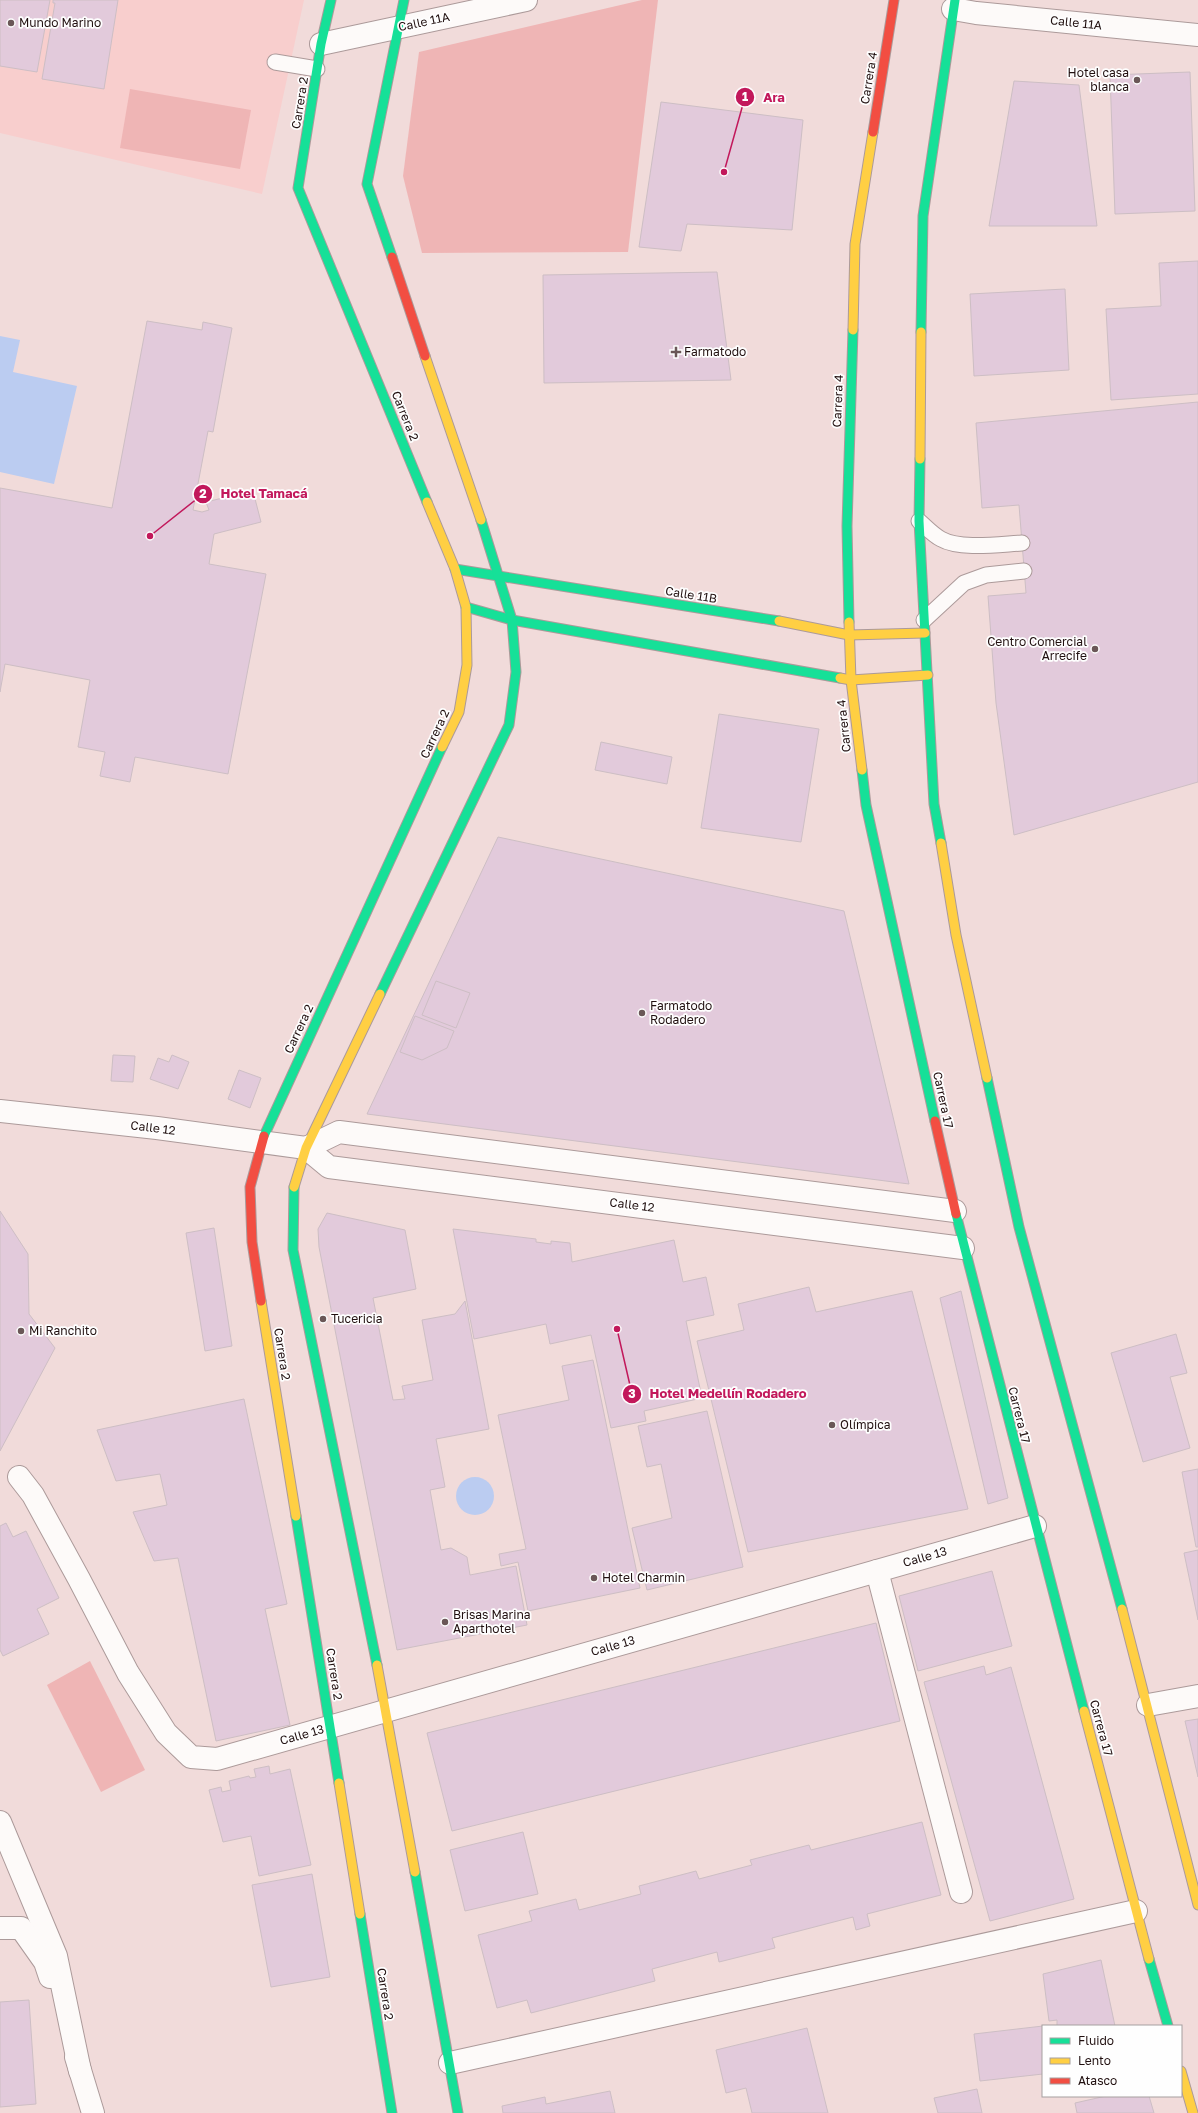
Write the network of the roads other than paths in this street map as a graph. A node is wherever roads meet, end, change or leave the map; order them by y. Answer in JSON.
{"nodes":[{"id":1,"x":330,"y":0,"type":"edge"},
{"id":2,"x":404,"y":0,"type":"edge"},
{"id":3,"x":526,"y":0,"type":"edge"},
{"id":4,"x":894,"y":0,"type":"edge"},
{"id":5,"x":954,"y":5,"type":"edge"},
{"id":6,"x":399,"y":27,"type":"junction"},
{"id":7,"x":1198,"y":35,"type":"edge"},
{"id":8,"x":321,"y":44,"type":"junction"},
{"id":9,"x":275,"y":62,"type":"dead end"},
{"id":10,"x":317,"y":69,"type":"junction"},
{"id":11,"x":919,"y":522,"type":"junction"},
{"id":12,"x":1022,"y":543,"type":"dead end"},
{"id":13,"x":455,"y":569,"type":"junction"},
{"id":14,"x":1024,"y":571,"type":"dead end"},
{"id":15,"x":500,"y":577,"type":"junction"},
{"id":16,"x":466,"y":607,"type":"junction"},
{"id":17,"x":512,"y":620,"type":"junction"},
{"id":18,"x":924,"y":627,"type":"junction"},
{"id":19,"x":850,"y":635,"type":"junction"},
{"id":20,"x":928,"y":675,"type":"junction"},
{"id":21,"x":851,"y":680,"type":"junction"},
{"id":22,"x":866,"y":805,"type":"joint"},
{"id":23,"x":0,"y":1111,"type":"edge"},
{"id":24,"x":262,"y":1141,"type":"junction"},
{"id":25,"x":306,"y":1148,"type":"junction"},
{"id":26,"x":955,"y":1211,"type":"junction"},
{"id":27,"x":963,"y":1248,"type":"junction"},
{"id":28,"x":18,"y":1476,"type":"dead end"},
{"id":29,"x":1035,"y":1526,"type":"junction"},
{"id":30,"x":877,"y":1571,"type":"junction"},
{"id":31,"x":1198,"y":1696,"type":"edge"},
{"id":32,"x":1148,"y":1705,"type":"junction"},
{"id":33,"x":386,"y":1711,"type":"junction"},
{"id":34,"x":331,"y":1727,"type":"junction"},
{"id":35,"x":0,"y":1822,"type":"edge"},
{"id":36,"x":961,"y":1892,"type":"dead end"},
{"id":37,"x":1198,"y":1905,"type":"edge"},
{"id":38,"x":1136,"y":1911,"type":"junction"},
{"id":39,"x":0,"y":1928,"type":"edge"},
{"id":40,"x":1168,"y":2025,"type":"edge"},
{"id":41,"x":450,"y":2063,"type":"junction"},
{"id":42,"x":80,"y":2071,"type":"junction"},
{"id":43,"x":1182,"y":2074,"type":"edge"},
{"id":44,"x":93,"y":2113,"type":"edge"},
{"id":45,"x":392,"y":2113,"type":"edge"},
{"id":46,"x":458,"y":2113,"type":"edge"},
{"id":47,"x":1193,"y":2113,"type":"edge"}],
"edges":[{"from":1,"to":8,"type":"street","name":"Carrera 2"},
{"from":2,"to":6,"type":"street"},
{"from":3,"to":6,"type":"street","name":"Calle 11A"},
{"from":4,"to":19,"type":"street","name":"Carrera 4"},
{"from":5,"to":7,"type":"street","name":"Calle 11A"},
{"from":5,"to":11,"type":"street"},
{"from":6,"to":8,"type":"street","name":"Calle 11A"},
{"from":6,"to":15,"type":"street"},
{"from":8,"to":10,"type":"street","name":"Carrera 2"},
{"from":9,"to":10,"type":"lane"},
{"from":10,"to":13,"type":"street","name":"Carrera 2"},
{"from":11,"to":12,"type":"lane"},
{"from":11,"to":18,"type":"street"},
{"from":13,"to":15,"type":"street","name":"Calle 11B"},
{"from":13,"to":16,"type":"street","name":"Carrera 2"},
{"from":14,"to":18,"type":"lane"},
{"from":15,"to":17,"type":"street"},
{"from":15,"to":19,"type":"street","name":"Calle 11B"},
{"from":16,"to":17,"type":"street"},
{"from":16,"to":24,"type":"street","name":"Carrera 2"},
{"from":17,"to":21,"type":"street"},
{"from":17,"to":25,"type":"street"},
{"from":18,"to":19,"type":"street","name":"Calle 11B"},
{"from":18,"to":20,"type":"street"},
{"from":19,"to":21,"type":"street","name":"Carrera 4"},
{"from":20,"to":21,"type":"street"},
{"from":20,"to":32,"type":"street"},
{"from":21,"to":22,"type":"street","name":"Carrera 4"},
{"from":22,"to":26,"type":"street","name":"Carrera 17"},
{"from":23,"to":24,"type":"street","name":"Calle 12"},
{"from":24,"to":25,"type":"street","name":"Calle 12"},
{"from":24,"to":34,"type":"street","name":"Carrera 2"},
{"from":25,"to":26,"type":"street"},
{"from":25,"to":27,"type":"street","name":"Calle 12"},
{"from":25,"to":33,"type":"street"},
{"from":26,"to":27,"type":"street","name":"Carrera 17"},
{"from":27,"to":29,"type":"street","name":"Carrera 17"},
{"from":28,"to":34,"type":"street","name":"Calle 13"},
{"from":29,"to":30,"type":"street","name":"Calle 13"},
{"from":29,"to":38,"type":"street","name":"Carrera 17"},
{"from":30,"to":33,"type":"street","name":"Calle 13"},
{"from":30,"to":36,"type":"street"},
{"from":31,"to":32,"type":"street"},
{"from":32,"to":37,"type":"street"},
{"from":33,"to":34,"type":"street","name":"Calle 13"},
{"from":33,"to":41,"type":"street"},
{"from":34,"to":45,"type":"street","name":"Carrera 2"},
{"from":35,"to":42,"type":"street"},
{"from":38,"to":40,"type":"street","name":"Carrera 17"},
{"from":38,"to":41,"type":"street"},
{"from":39,"to":42,"type":"street"},
{"from":41,"to":46,"type":"street"},
{"from":42,"to":44,"type":"street"},
{"from":43,"to":47,"type":"street"}]}
